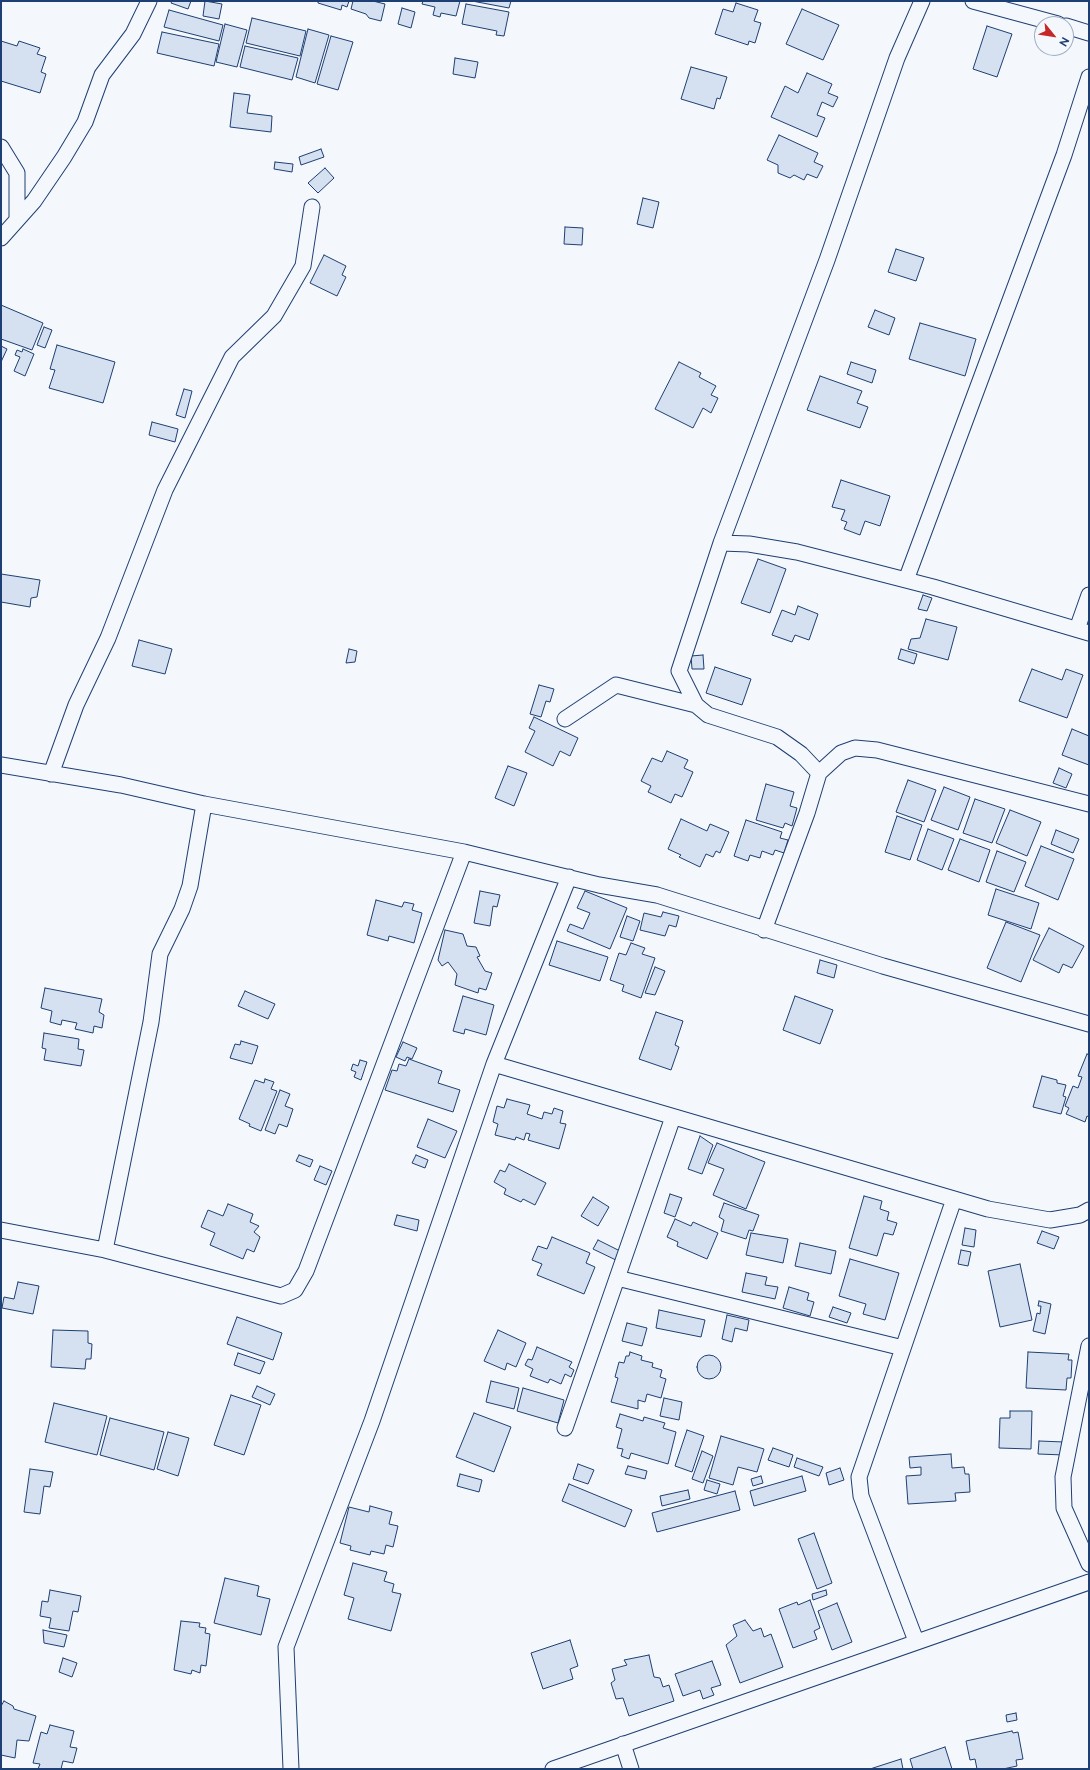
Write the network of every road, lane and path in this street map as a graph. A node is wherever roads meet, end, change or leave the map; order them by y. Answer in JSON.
{"nodes":[{"id":1,"x":149,"y":1,"type":"edge"},
{"id":2,"x":922,"y":1,"type":"edge"},
{"id":3,"x":973,"y":1,"type":"edge"},
{"id":4,"x":1034,"y":18,"type":"edge"},
{"id":5,"x":1074,"y":28,"type":"edge"},
{"id":6,"x":1089,"y":32,"type":"edge"},
{"id":7,"x":1089,"y":77,"type":"edge"},
{"id":8,"x":1,"y":147,"type":"edge"},
{"id":9,"x":312,"y":207,"type":"dead end"},
{"id":10,"x":17,"y":220,"type":"junction"},
{"id":11,"x":1,"y":238,"type":"edge"},
{"id":12,"x":721,"y":543,"type":"junction"},
{"id":13,"x":906,"y":580,"type":"junction"},
{"id":14,"x":1089,"y":595,"type":"edge"},
{"id":15,"x":1083,"y":631,"type":"edge"},
{"id":16,"x":696,"y":705,"type":"junction"},
{"id":17,"x":565,"y":719,"type":"dead end"},
{"id":18,"x":1,"y":765,"type":"edge"},
{"id":19,"x":819,"y":773,"type":"junction"},
{"id":20,"x":51,"y":774,"type":"junction"},
{"id":21,"x":204,"y":804,"type":"junction"},
{"id":22,"x":1089,"y":804,"type":"edge"},
{"id":23,"x":464,"y":852,"type":"junction"},
{"id":24,"x":569,"y":877,"type":"junction"},
{"id":25,"x":764,"y":930,"type":"junction"},
{"id":26,"x":1089,"y":1024,"type":"edge"},
{"id":27,"x":494,"y":1064,"type":"junction"},
{"id":28,"x":673,"y":1117,"type":"junction"},
{"id":29,"x":954,"y":1199,"type":"junction"},
{"id":30,"x":1089,"y":1210,"type":"edge"},
{"id":31,"x":1,"y":1230,"type":"edge"},
{"id":32,"x":105,"y":1250,"type":"junction"},
{"id":33,"x":617,"y":1278,"type":"junction"},
{"id":34,"x":1089,"y":1346,"type":"edge"},
{"id":35,"x":903,"y":1348,"type":"junction"},
{"id":36,"x":565,"y":1428,"type":"dead end"},
{"id":37,"x":1089,"y":1564,"type":"edge"},
{"id":38,"x":1089,"y":1582,"type":"edge"},
{"id":39,"x":916,"y":1641,"type":"junction"},
{"id":40,"x":623,"y":1744,"type":"junction"},
{"id":41,"x":291,"y":1769,"type":"edge"},
{"id":42,"x":552,"y":1769,"type":"edge"},
{"id":43,"x":631,"y":1769,"type":"edge"}],
"edges":[{"from":1,"to":10,"type":"street"},
{"from":2,"to":12,"type":"street"},
{"from":3,"to":4,"type":"street"},
{"from":5,"to":6,"type":"street"},
{"from":7,"to":13,"type":"street"},
{"from":8,"to":10,"type":"street"},
{"from":9,"to":20,"type":"street"},
{"from":10,"to":11,"type":"street"},
{"from":12,"to":13,"type":"street"},
{"from":12,"to":16,"type":"street"},
{"from":13,"to":15,"type":"street"},
{"from":14,"to":15,"type":"street"},
{"from":16,"to":17,"type":"street"},
{"from":16,"to":19,"type":"street"},
{"from":18,"to":20,"type":"street"},
{"from":19,"to":22,"type":"street"},
{"from":19,"to":25,"type":"street"},
{"from":20,"to":21,"type":"street"},
{"from":21,"to":23,"type":"street"},
{"from":21,"to":32,"type":"street"},
{"from":23,"to":24,"type":"street"},
{"from":23,"to":32,"type":"street"},
{"from":24,"to":25,"type":"street"},
{"from":24,"to":27,"type":"street"},
{"from":25,"to":26,"type":"street"},
{"from":27,"to":28,"type":"street"},
{"from":27,"to":41,"type":"street"},
{"from":28,"to":29,"type":"street"},
{"from":28,"to":33,"type":"street"},
{"from":29,"to":30,"type":"street"},
{"from":29,"to":35,"type":"street"},
{"from":31,"to":32,"type":"street"},
{"from":33,"to":35,"type":"street"},
{"from":33,"to":36,"type":"street"},
{"from":34,"to":37,"type":"street"},
{"from":35,"to":39,"type":"street"},
{"from":38,"to":39,"type":"street"},
{"from":39,"to":40,"type":"street"},
{"from":40,"to":42,"type":"street"},
{"from":40,"to":43,"type":"street"}]}
